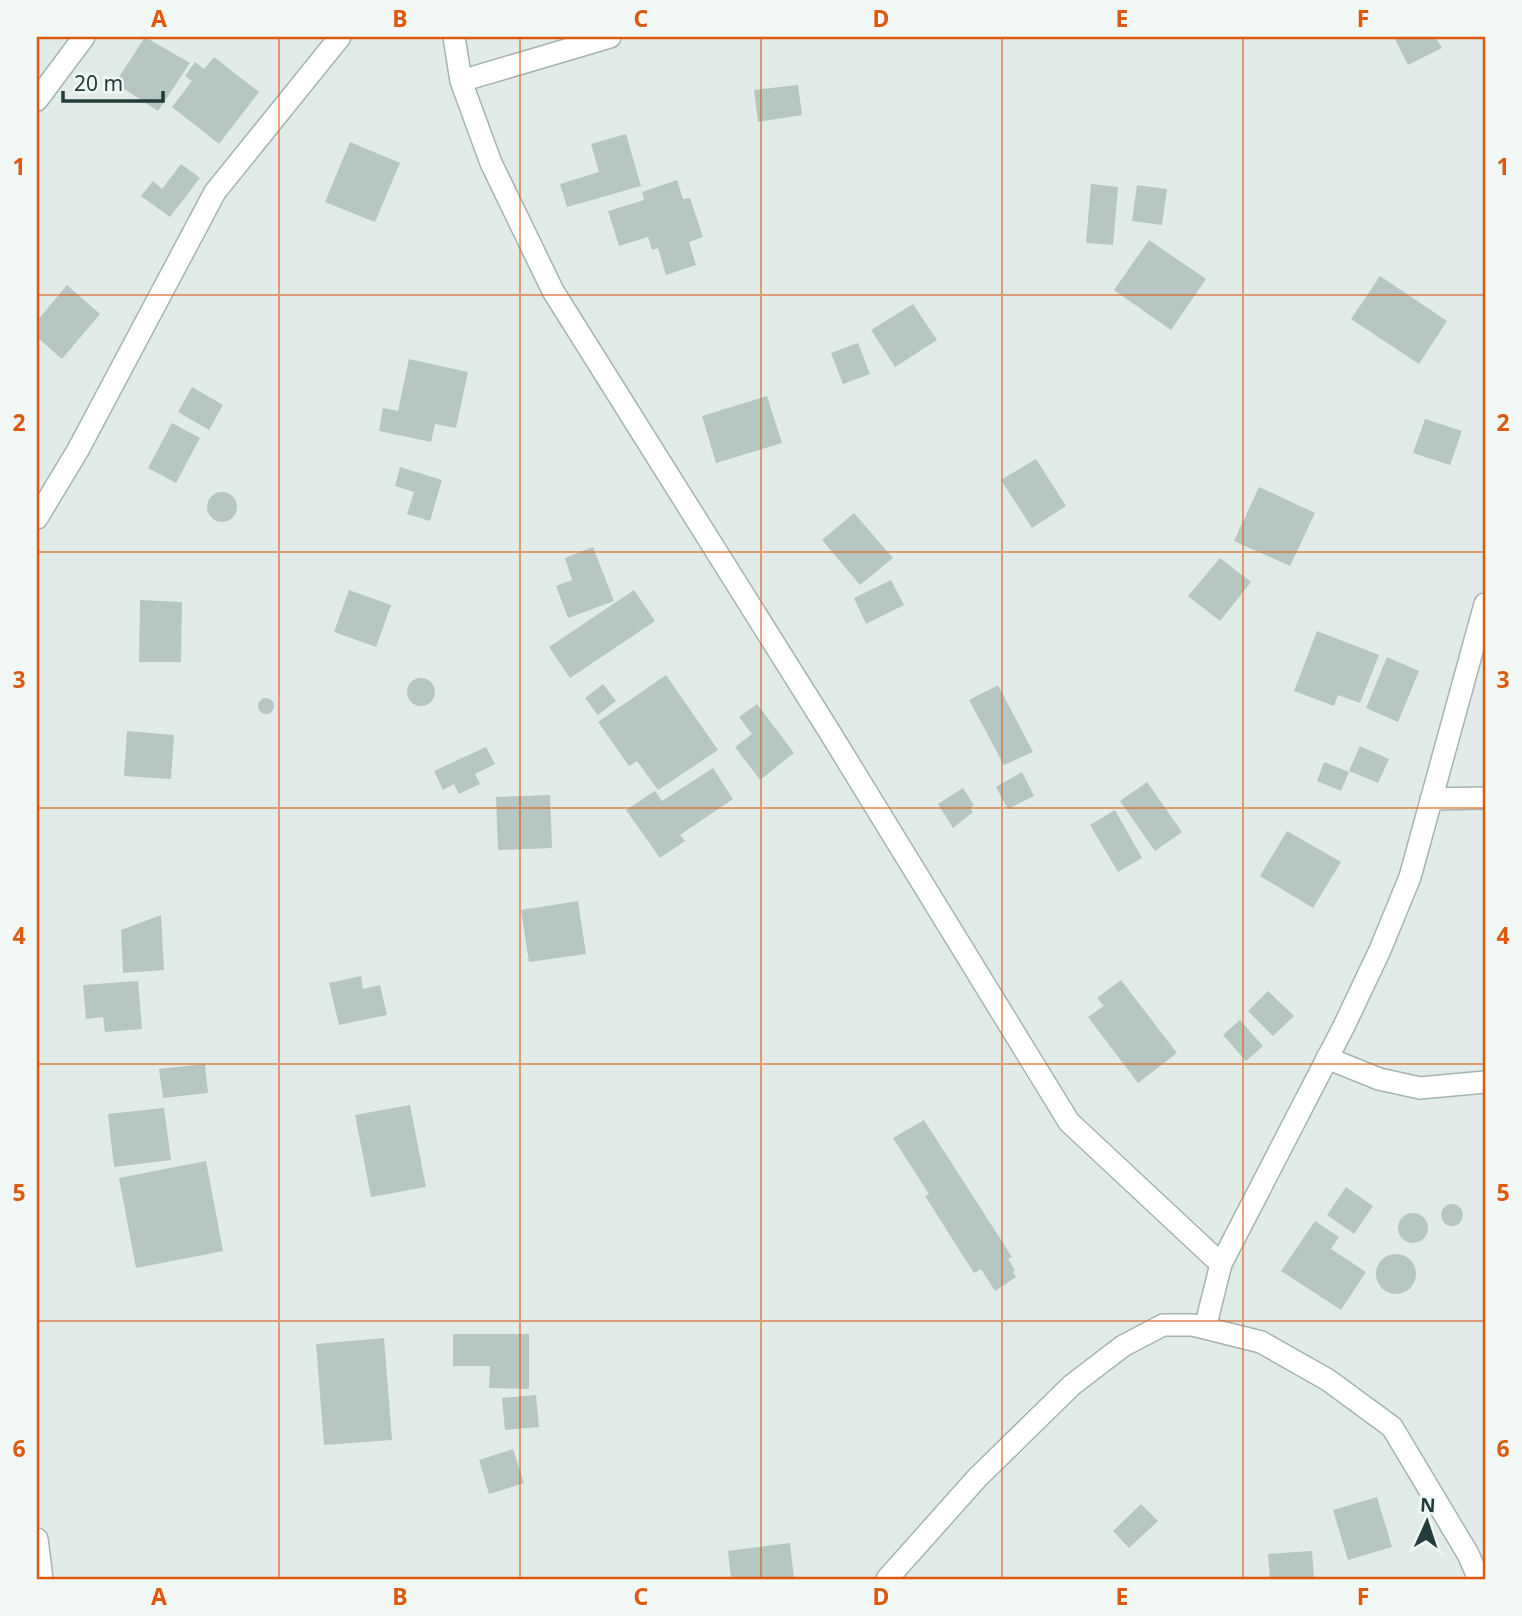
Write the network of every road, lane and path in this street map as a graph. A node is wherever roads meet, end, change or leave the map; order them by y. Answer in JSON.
{"nodes":[{"id":1,"x":85,"y":37,"type":"edge"},
{"id":2,"x":340,"y":37,"type":"edge"},
{"id":3,"x":454,"y":37,"type":"edge"},
{"id":4,"x":610,"y":37,"type":"edge"},
{"id":5,"x":461,"y":81,"type":"junction"},
{"id":6,"x":37,"y":100,"type":"edge"},
{"id":7,"x":37,"y":519,"type":"edge"},
{"id":8,"x":1485,"y":604,"type":"edge"},
{"id":9,"x":1485,"y":798,"type":"edge"},
{"id":10,"x":1431,"y":799,"type":"junction"},
{"id":11,"x":1327,"y":1058,"type":"junction"},
{"id":12,"x":1485,"y":1082,"type":"edge"},
{"id":13,"x":1221,"y":1264,"type":"junction"},
{"id":14,"x":1205,"y":1328,"type":"junction"},
{"id":15,"x":37,"y":1539,"type":"edge"},
{"id":16,"x":42,"y":1579,"type":"edge"},
{"id":17,"x":887,"y":1579,"type":"edge"},
{"id":18,"x":1479,"y":1579,"type":"edge"}],
"edges":[{"from":1,"to":6,"type":"street"},
{"from":2,"to":7,"type":"street"},
{"from":3,"to":5,"type":"street"},
{"from":4,"to":5,"type":"street"},
{"from":5,"to":13,"type":"street"},
{"from":8,"to":10,"type":"street"},
{"from":9,"to":10,"type":"street"},
{"from":10,"to":11,"type":"street"},
{"from":11,"to":12,"type":"street"},
{"from":11,"to":13,"type":"street"},
{"from":13,"to":14,"type":"street"},
{"from":14,"to":17,"type":"street"},
{"from":14,"to":18,"type":"street"},
{"from":15,"to":16,"type":"street"}]}
